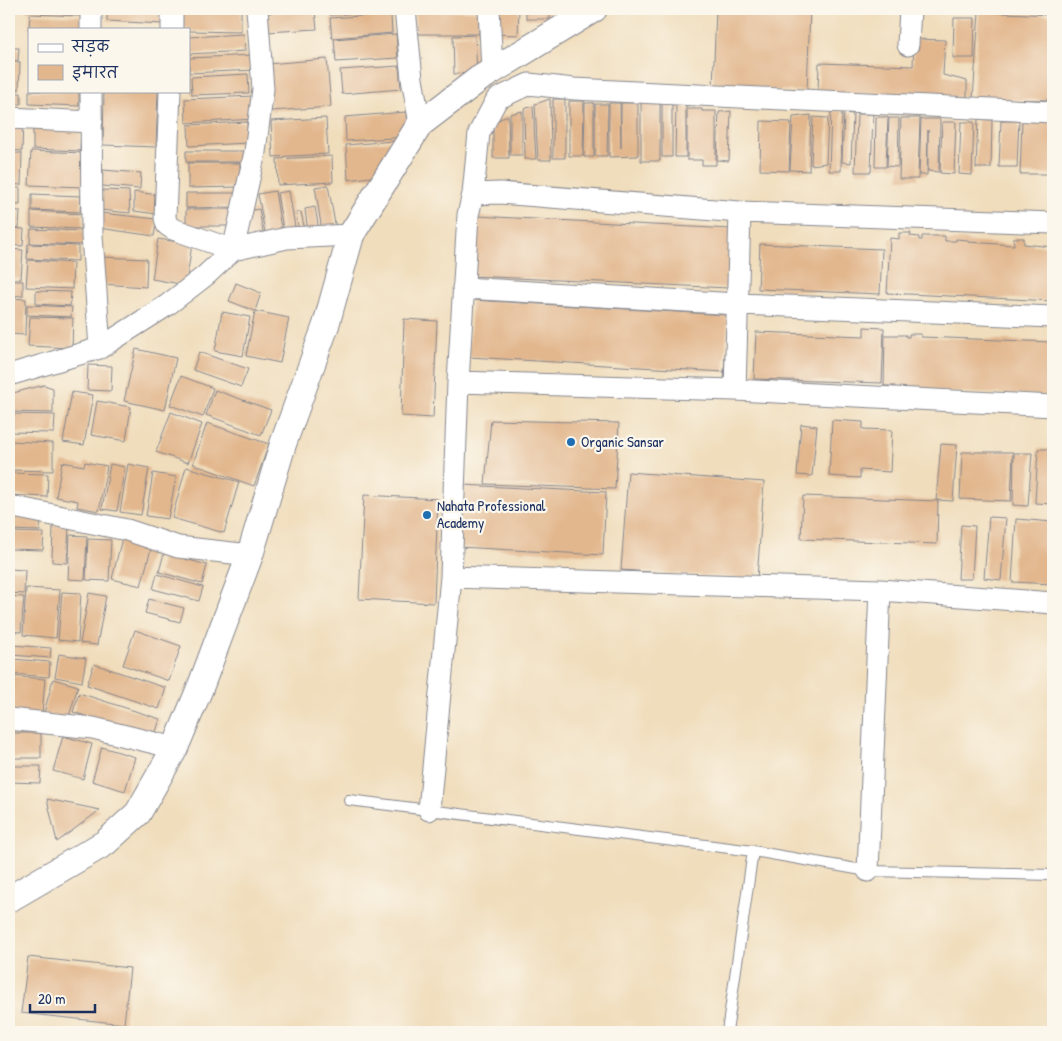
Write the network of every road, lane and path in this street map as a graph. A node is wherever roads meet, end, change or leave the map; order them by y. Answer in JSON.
{"nodes":[{"id":1,"x":91,"y":9,"type":"edge"},
{"id":2,"x":172,"y":9,"type":"edge"},
{"id":3,"x":257,"y":9,"type":"edge"},
{"id":4,"x":404,"y":9,"type":"edge"},
{"id":5,"x":488,"y":9,"type":"edge"},
{"id":6,"x":594,"y":9,"type":"edge"},
{"id":7,"x":910,"y":9,"type":"edge"},
{"id":8,"x":91,"y":28,"type":"edge"},
{"id":9,"x":172,"y":28,"type":"edge"},
{"id":10,"x":908,"y":45,"type":"dead end"},
{"id":11,"x":492,"y":70,"type":"junction"},
{"id":12,"x":92,"y":92,"type":"edge"},
{"id":13,"x":170,"y":92,"type":"edge"},
{"id":14,"x":1053,"y":112,"type":"edge"},
{"id":15,"x":9,"y":118,"type":"edge"},
{"id":16,"x":92,"y":122,"type":"junction"},
{"id":17,"x":420,"y":124,"type":"junction"},
{"id":18,"x":473,"y":194,"type":"junction"},
{"id":19,"x":740,"y":212,"type":"junction"},
{"id":20,"x":1053,"y":222,"type":"edge"},
{"id":21,"x":351,"y":235,"type":"junction"},
{"id":22,"x":233,"y":250,"type":"junction"},
{"id":23,"x":463,"y":288,"type":"junction"},
{"id":24,"x":737,"y":304,"type":"junction"},
{"id":25,"x":1053,"y":317,"type":"edge"},
{"id":26,"x":100,"y":348,"type":"junction"},
{"id":27,"x":9,"y":375,"type":"edge"},
{"id":28,"x":458,"y":382,"type":"junction"},
{"id":29,"x":735,"y":390,"type":"junction"},
{"id":30,"x":1053,"y":406,"type":"edge"},
{"id":31,"x":9,"y":506,"type":"edge"},
{"id":32,"x":250,"y":555,"type":"junction"},
{"id":33,"x":451,"y":577,"type":"junction"},
{"id":34,"x":880,"y":590,"type":"junction"},
{"id":35,"x":1053,"y":603,"type":"edge"},
{"id":36,"x":9,"y":719,"type":"edge"},
{"id":37,"x":175,"y":748,"type":"junction"},
{"id":38,"x":349,"y":800,"type":"dead end"},
{"id":39,"x":428,"y":810,"type":"junction"},
{"id":40,"x":752,"y":850,"type":"junction"},
{"id":41,"x":868,"y":871,"type":"junction"},
{"id":42,"x":1053,"y":875,"type":"edge"},
{"id":43,"x":9,"y":899,"type":"edge"},
{"id":44,"x":727,"y":1032,"type":"edge"}],
"edges":[{"from":1,"to":8,"type":"street"},
{"from":2,"to":9,"type":"street"},
{"from":3,"to":22,"type":"street"},
{"from":4,"to":17,"type":"street"},
{"from":5,"to":11,"type":"street"},
{"from":6,"to":11,"type":"street"},
{"from":7,"to":10,"type":"street"},
{"from":11,"to":17,"type":"street"},
{"from":12,"to":16,"type":"street"},
{"from":13,"to":22,"type":"street"},
{"from":14,"to":18,"type":"street"},
{"from":15,"to":16,"type":"street"},
{"from":16,"to":26,"type":"street"},
{"from":17,"to":21,"type":"street"},
{"from":18,"to":19,"type":"street"},
{"from":18,"to":23,"type":"street"},
{"from":19,"to":20,"type":"street"},
{"from":19,"to":24,"type":"street"},
{"from":21,"to":22,"type":"street"},
{"from":21,"to":32,"type":"street"},
{"from":22,"to":26,"type":"street"},
{"from":23,"to":24,"type":"street"},
{"from":23,"to":28,"type":"street"},
{"from":24,"to":25,"type":"street"},
{"from":24,"to":29,"type":"street"},
{"from":26,"to":27,"type":"street"},
{"from":28,"to":29,"type":"street"},
{"from":28,"to":33,"type":"street"},
{"from":29,"to":30,"type":"street"},
{"from":31,"to":32,"type":"street"},
{"from":32,"to":37,"type":"street"},
{"from":33,"to":34,"type":"street"},
{"from":33,"to":39,"type":"street"},
{"from":34,"to":35,"type":"street"},
{"from":34,"to":41,"type":"street"},
{"from":36,"to":37,"type":"street"},
{"from":37,"to":43,"type":"street"},
{"from":38,"to":39,"type":"lane"},
{"from":39,"to":40,"type":"lane"},
{"from":40,"to":41,"type":"lane"},
{"from":40,"to":44,"type":"lane"},
{"from":41,"to":42,"type":"lane"}]}
